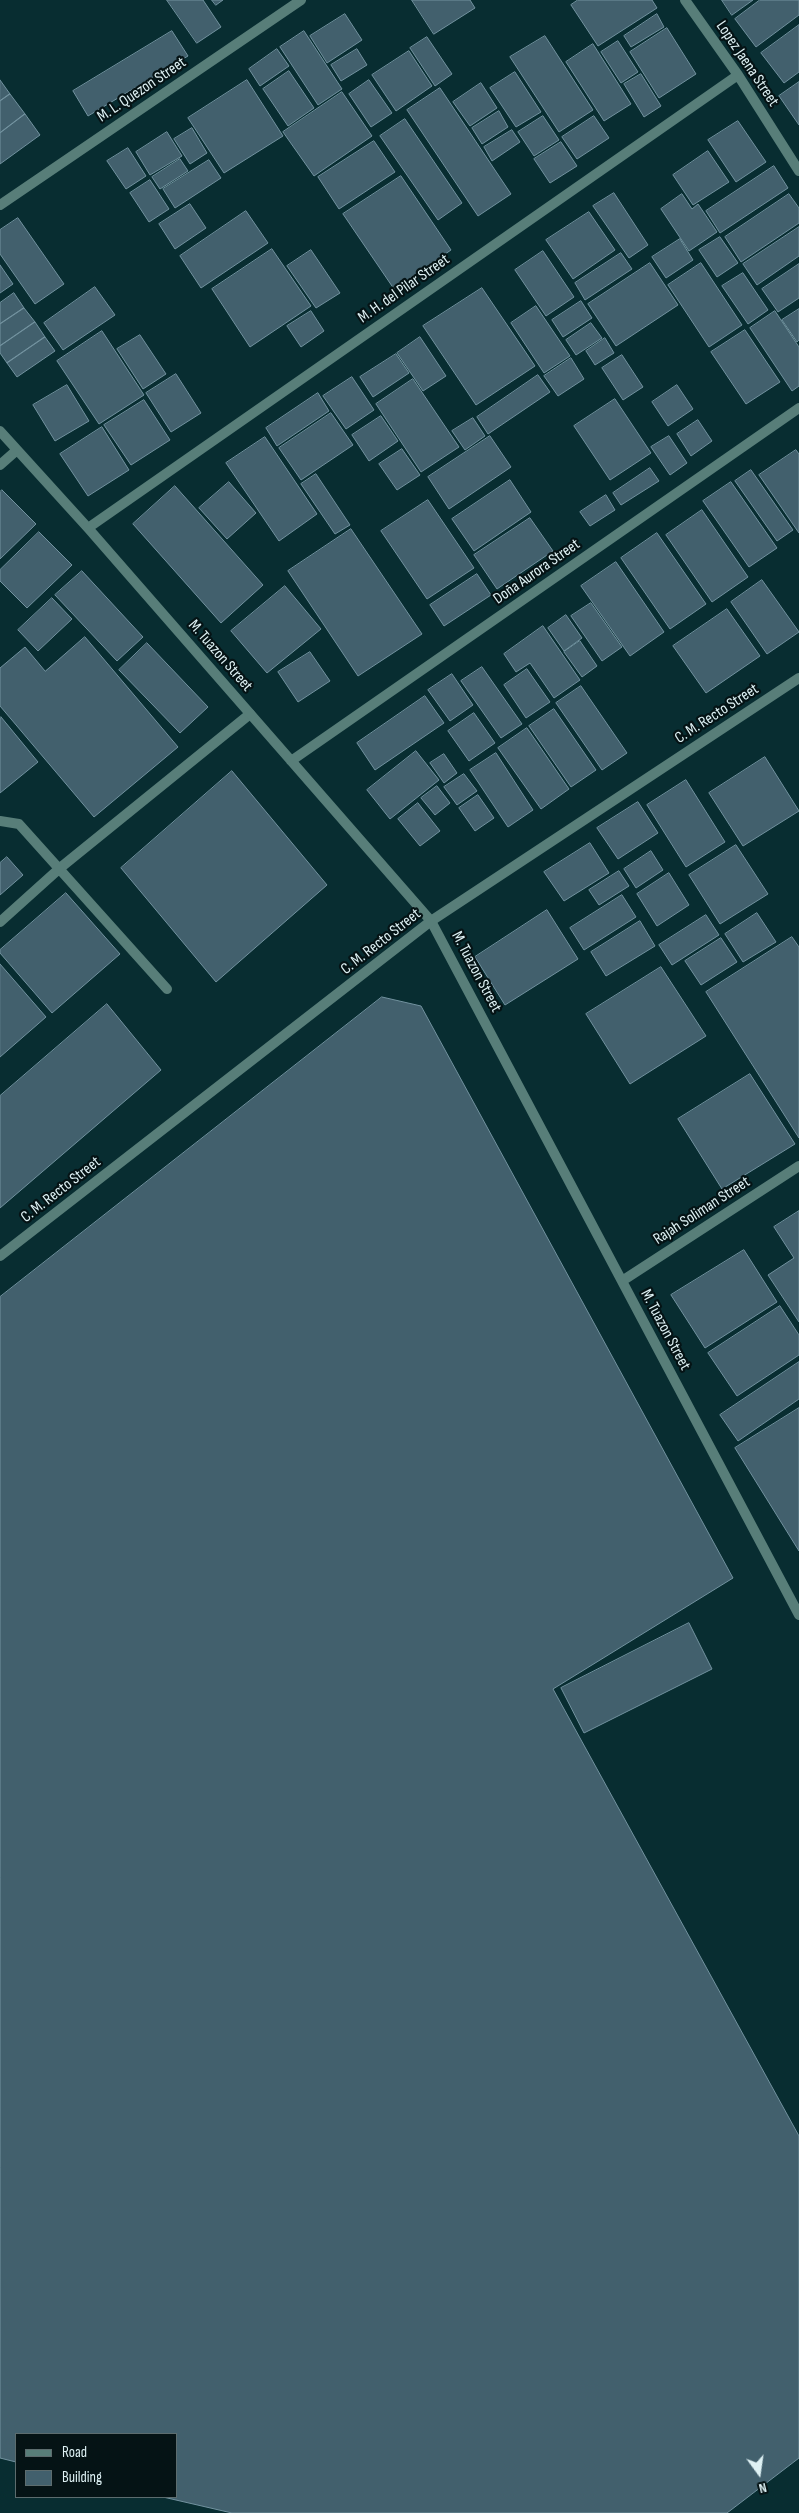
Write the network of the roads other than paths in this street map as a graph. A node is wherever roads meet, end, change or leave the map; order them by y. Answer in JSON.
{"nodes":[{"id":1,"x":302,"y":0,"type":"edge"},
{"id":2,"x":685,"y":0,"type":"edge"},
{"id":3,"x":738,"y":75,"type":"junction"},
{"id":4,"x":799,"y":171,"type":"edge"},
{"id":5,"x":0,"y":205,"type":"edge"},
{"id":6,"x":799,"y":408,"type":"edge"},
{"id":7,"x":0,"y":431,"type":"edge"},
{"id":8,"x":17,"y":450,"type":"junction"},
{"id":9,"x":0,"y":465,"type":"edge"},
{"id":10,"x":88,"y":528,"type":"junction"},
{"id":11,"x":799,"y":678,"type":"edge"},
{"id":12,"x":250,"y":714,"type":"junction"},
{"id":13,"x":292,"y":761,"type":"junction"},
{"id":14,"x":0,"y":821,"type":"edge"},
{"id":15,"x":60,"y":868,"type":"junction"},
{"id":16,"x":431,"y":921,"type":"junction"},
{"id":17,"x":0,"y":922,"type":"edge"},
{"id":18,"x":168,"y":989,"type":"dead end"},
{"id":19,"x":799,"y":1166,"type":"edge"},
{"id":20,"x":0,"y":1256,"type":"edge"},
{"id":21,"x":622,"y":1281,"type":"junction"},
{"id":22,"x":799,"y":1615,"type":"edge"}],
"edges":[{"from":1,"to":5,"type":"street","name":"M. L. Quezon Street"},
{"from":2,"to":3,"type":"street","name":"Lopez Jaena Street"},
{"from":3,"to":4,"type":"street","name":"Lopez Jaena Street"},
{"from":3,"to":10,"type":"street","name":"M. H. del Pilar Street"},
{"from":6,"to":13,"type":"street","name":"Doña Aurora Street"},
{"from":7,"to":8,"type":"street","name":"M. Tuazon Street"},
{"from":8,"to":9,"type":"street"},
{"from":8,"to":10,"type":"street","name":"M. Tuazon Street"},
{"from":10,"to":12,"type":"street","name":"M. Tuazon Street"},
{"from":11,"to":16,"type":"street","name":"C. M. Recto Street"},
{"from":12,"to":13,"type":"street","name":"M. Tuazon Street"},
{"from":12,"to":15,"type":"street"},
{"from":13,"to":16,"type":"street","name":"M. Tuazon Street"},
{"from":14,"to":15,"type":"street"},
{"from":15,"to":17,"type":"street"},
{"from":15,"to":18,"type":"street"},
{"from":16,"to":20,"type":"street","name":"C. M. Recto Street"},
{"from":16,"to":21,"type":"street","name":"M. Tuazon Street"},
{"from":19,"to":21,"type":"street","name":"Rajah Soliman Street"},
{"from":21,"to":22,"type":"street","name":"M. Tuazon Street"}]}
